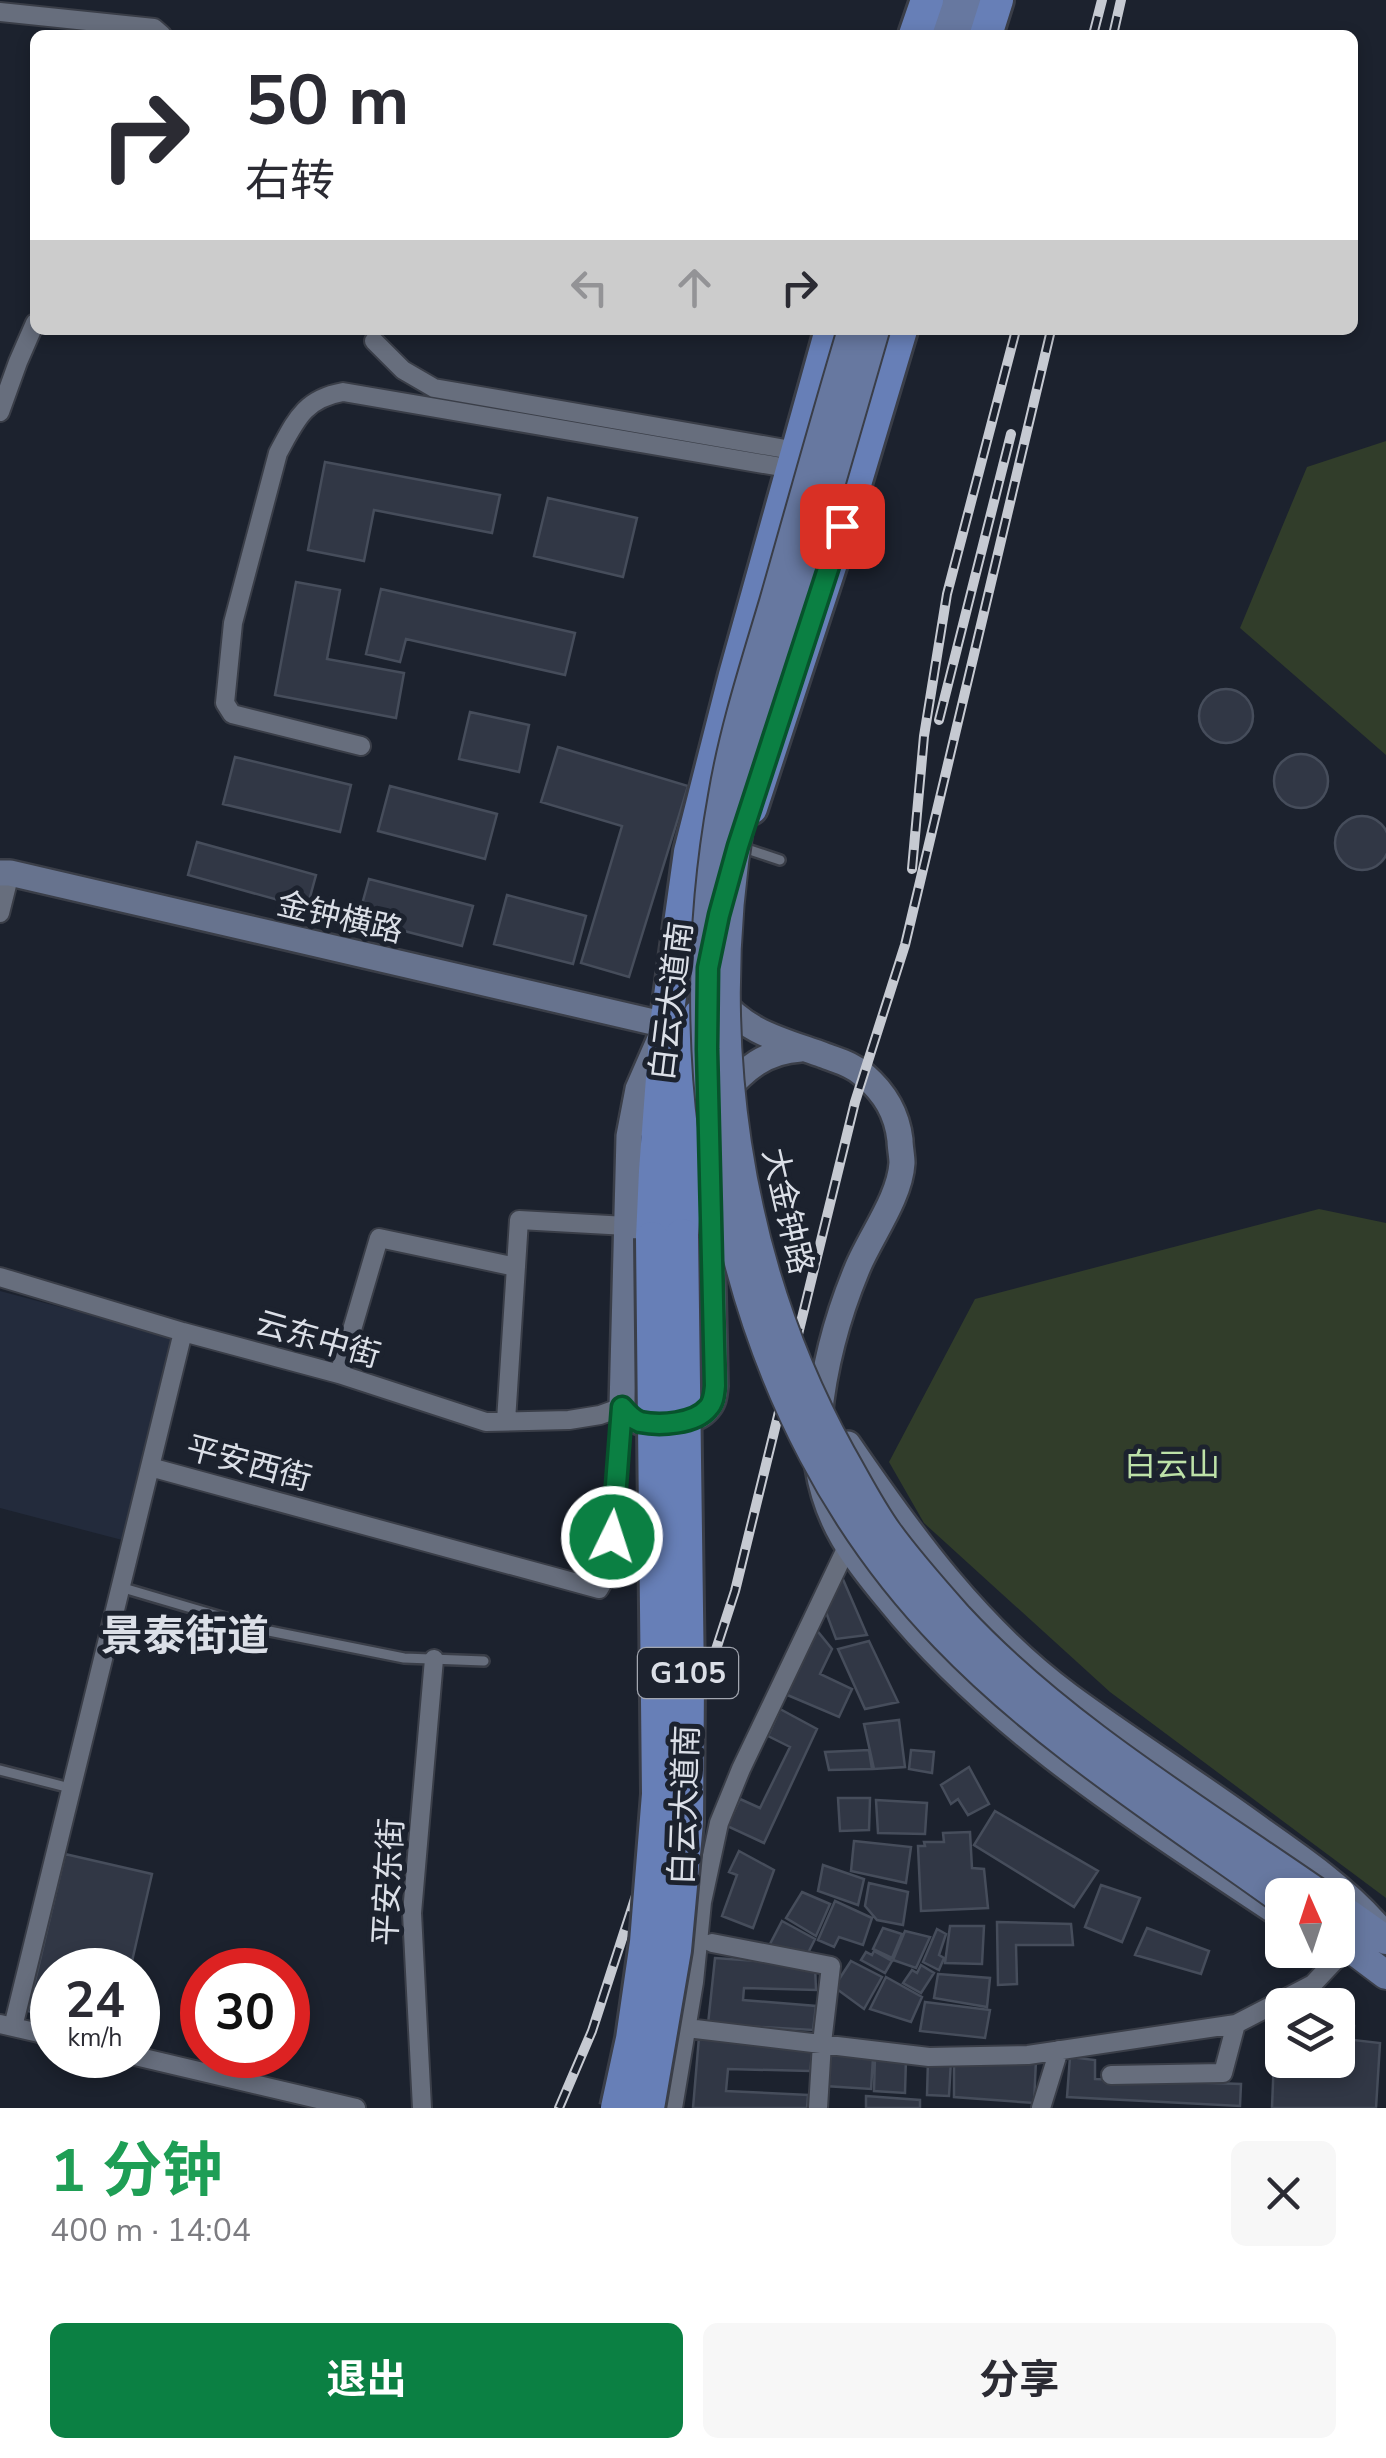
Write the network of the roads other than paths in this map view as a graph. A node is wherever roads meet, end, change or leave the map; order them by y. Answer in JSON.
{"nodes":[{"id":1,"x":927,"y":0,"type":"edge"},
{"id":2,"x":948,"y":0,"type":"edge"},
{"id":3,"x":972,"y":0,"type":"edge"},
{"id":4,"x":997,"y":0,"type":"edge"},
{"id":5,"x":0,"y":12,"type":"edge"},
{"id":6,"x":156,"y":30,"type":"edge"},
{"id":7,"x":917,"y":30,"type":"edge"},
{"id":8,"x":939,"y":30,"type":"edge"},
{"id":9,"x":962,"y":30,"type":"edge"},
{"id":10,"x":988,"y":30,"type":"edge"},
{"id":11,"x":30,"y":334,"type":"edge"},
{"id":12,"x":830,"y":335,"type":"edge"},
{"id":13,"x":851,"y":335,"type":"edge"},
{"id":14,"x":873,"y":335,"type":"edge"},
{"id":15,"x":900,"y":335,"type":"edge"},
{"id":16,"x":374,"y":342,"type":"dead end"},
{"id":17,"x":0,"y":412,"type":"edge"},
{"id":18,"x":795,"y":460,"type":"junction"},
{"id":19,"x":361,"y":746,"type":"dead end"},
{"id":20,"x":738,"y":846,"type":"junction"},
{"id":21,"x":780,"y":860,"type":"dead end"},
{"id":22,"x":5,"y":873,"type":"edge"},
{"id":23,"x":0,"y":913,"type":"edge"},
{"id":24,"x":708,"y":968,"type":"junction"},
{"id":25,"x":666,"y":1025,"type":"junction"},
{"id":26,"x":804,"y":1048,"type":"junction"},
{"id":27,"x":709,"y":1110,"type":"junction"},
{"id":28,"x":654,"y":1233,"type":"junction"},
{"id":29,"x":516,"y":1267,"type":"junction"},
{"id":30,"x":0,"y":1277,"type":"edge"},
{"id":31,"x":184,"y":1332,"type":"junction"},
{"id":32,"x":339,"y":1374,"type":"junction"},
{"id":33,"x":823,"y":1376,"type":"junction"},
{"id":34,"x":622,"y":1407,"type":"junction"},
{"id":35,"x":506,"y":1421,"type":"junction"},
{"id":36,"x":150,"y":1467,"type":"junction"},
{"id":37,"x":847,"y":1546,"type":"junction"},
{"id":38,"x":120,"y":1588,"type":"junction"},
{"id":39,"x":434,"y":1659,"type":"junction"},
{"id":40,"x":484,"y":1661,"type":"dead end"},
{"id":41,"x":0,"y":1770,"type":"edge"},
{"id":42,"x":71,"y":1788,"type":"junction"},
{"id":43,"x":1297,"y":1878,"type":"edge"},
{"id":44,"x":1265,"y":1888,"type":"edge"},
{"id":45,"x":1265,"y":1905,"type":"edge"},
{"id":46,"x":1355,"y":1924,"type":"edge"},
{"id":47,"x":712,"y":1942,"type":"dead end"},
{"id":48,"x":1355,"y":1949,"type":"edge"},
{"id":49,"x":1384,"y":1954,"type":"edge"},
{"id":50,"x":1324,"y":1968,"type":"edge"},
{"id":51,"x":1236,"y":2024,"type":"junction"},
{"id":52,"x":6,"y":2026,"type":"edge"},
{"id":53,"x":687,"y":2028,"type":"junction"},
{"id":54,"x":822,"y":2043,"type":"junction"},
{"id":55,"x":1059,"y":2050,"type":"junction"},
{"id":56,"x":160,"y":2063,"type":"edge"},
{"id":57,"x":1111,"y":2075,"type":"dead end"},
{"id":58,"x":297,"y":2101,"type":"edge"},
{"id":59,"x":356,"y":2108,"type":"edge"},
{"id":60,"x":422,"y":2108,"type":"edge"},
{"id":61,"x":618,"y":2108,"type":"edge"},
{"id":62,"x":648,"y":2108,"type":"edge"},
{"id":63,"x":673,"y":2108,"type":"edge"},
{"id":64,"x":818,"y":2108,"type":"edge"},
{"id":65,"x":1041,"y":2108,"type":"edge"}],
"edges":[{"from":1,"to":7,"type":"highway"},
{"from":2,"to":8,"type":"main road"},
{"from":3,"to":9,"type":"main road"},
{"from":4,"to":10,"type":"highway"},
{"from":5,"to":6,"type":"street"},
{"from":11,"to":17,"type":"street"},
{"from":12,"to":18,"type":"highway","name":"白云大道南","number":"G105"},
{"from":13,"to":44,"type":"main road","name":"大金钟路","bridge":true},
{"from":14,"to":43,"type":"main road","name":"大金钟路","bridge":true},
{"from":15,"to":20,"type":"highway","name":"白云大道南","number":"G105"},
{"from":16,"to":18,"type":"street"},
{"from":18,"to":19,"type":"street"},
{"from":18,"to":25,"type":"highway","name":"白云大道南","number":"G105"},
{"from":20,"to":21,"type":"lane"},
{"from":20,"to":24,"type":"highway","name":"白云大道南","number":"G105"},
{"from":22,"to":23,"type":"street"},
{"from":22,"to":25,"type":"street","name":"金钟横路"},
{"from":24,"to":26,"type":"street"},
{"from":24,"to":27,"type":"street"},
{"from":24,"to":28,"type":"highway","name":"白云大道南","number":"G105"},
{"from":25,"to":28,"type":"highway","name":"白云大道南","number":"G105"},
{"from":26,"to":27,"type":"street"},
{"from":26,"to":33,"type":"street"},
{"from":27,"to":34,"type":"street"},
{"from":28,"to":29,"type":"street"},
{"from":28,"to":34,"type":"street"},
{"from":28,"to":61,"type":"highway","name":"白云大道南","number":"G105","bridge":true},
{"from":28,"to":62,"type":"highway","name":"白云大道南","number":"G105","bridge":true},
{"from":29,"to":32,"type":"street"},
{"from":29,"to":35,"type":"street"},
{"from":30,"to":31,"type":"street","name":"云东中街"},
{"from":31,"to":32,"type":"street","name":"云东中街"},
{"from":31,"to":36,"type":"street"},
{"from":32,"to":35,"type":"street","name":"云东中街"},
{"from":33,"to":37,"type":"street"},
{"from":33,"to":49,"type":"street"},
{"from":34,"to":35,"type":"street","name":"云东中街"},
{"from":34,"to":36,"type":"street","name":"平安西街"},
{"from":36,"to":38,"type":"street","name":"平安西街"},
{"from":37,"to":45,"type":"street"},
{"from":37,"to":53,"type":"street"},
{"from":38,"to":39,"type":"lane"},
{"from":38,"to":42,"type":"street","name":"平安西街"},
{"from":39,"to":40,"type":"lane"},
{"from":39,"to":60,"type":"street","name":"平安东街"},
{"from":41,"to":42,"type":"lane"},
{"from":42,"to":52,"type":"street","name":"平安西街"},
{"from":46,"to":49,"type":"main road"},
{"from":47,"to":54,"type":"street"},
{"from":48,"to":49,"type":"main road"},
{"from":50,"to":51,"type":"street"},
{"from":51,"to":55,"type":"street"},
{"from":51,"to":57,"type":"street"},
{"from":53,"to":54,"type":"street"},
{"from":53,"to":63,"type":"street"},
{"from":54,"to":55,"type":"street"},
{"from":54,"to":64,"type":"street"},
{"from":55,"to":65,"type":"street"},
{"from":56,"to":58,"type":"street"},
{"from":58,"to":59,"type":"street"}]}
